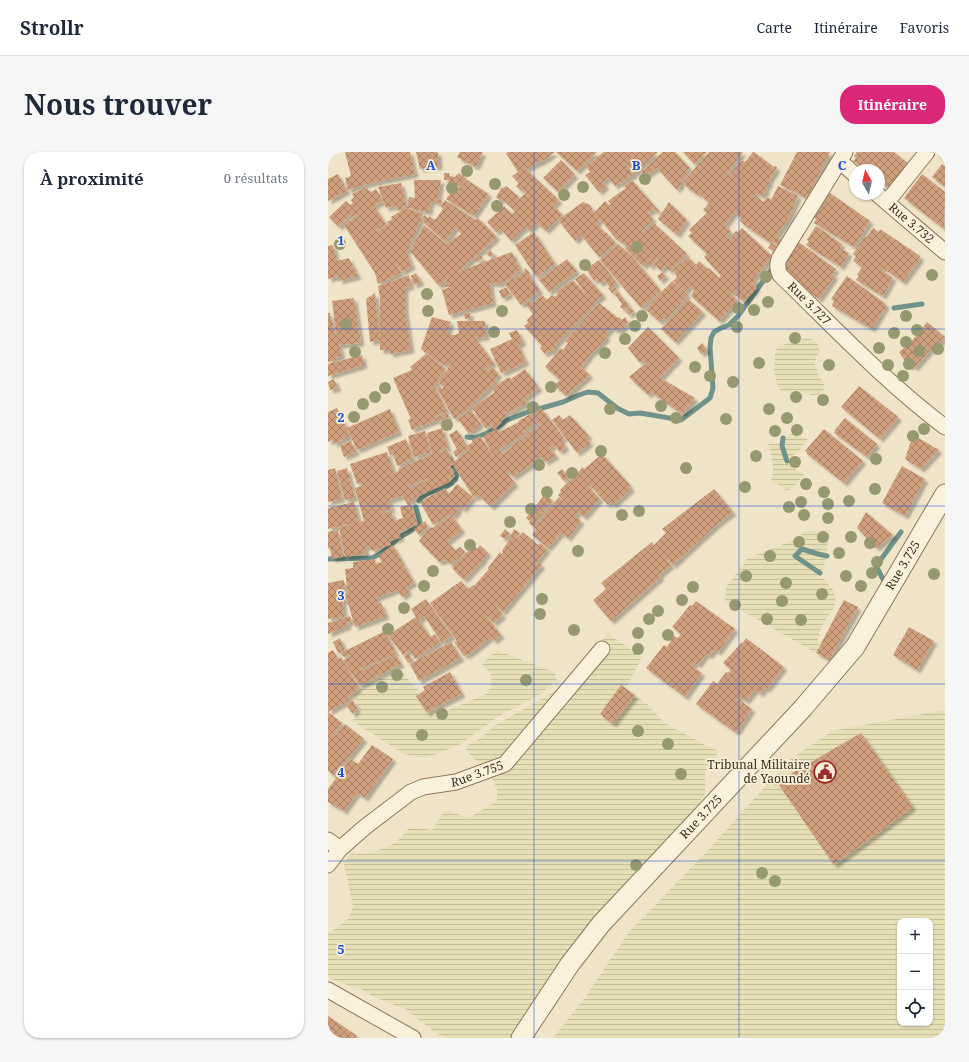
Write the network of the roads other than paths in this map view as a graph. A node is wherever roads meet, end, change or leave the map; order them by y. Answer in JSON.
{"nodes":[{"id":1,"x":927,"y":152,"type":"edge"},
{"id":2,"x":842,"y":156,"type":"edge"},
{"id":3,"x":849,"y":166,"type":"edge"},
{"id":4,"x":885,"y":195,"type":"edge"},
{"id":5,"x":885,"y":200,"type":"edge"},
{"id":6,"x":943,"y":246,"type":"edge"},
{"id":7,"x":945,"y":427,"type":"edge"},
{"id":8,"x":945,"y":494,"type":"edge"},
{"id":9,"x":602,"y":649,"type":"dead end"},
{"id":10,"x":334,"y":844,"type":"edge"},
{"id":11,"x":328,"y":865,"type":"edge"},
{"id":12,"x":328,"y":990,"type":"edge"},
{"id":13,"x":412,"y":1038,"type":"edge"},
{"id":14,"x":521,"y":1038,"type":"edge"}],
"edges":[{"from":1,"to":4,"type":"street"},
{"from":2,"to":3,"type":"street"},
{"from":2,"to":7,"type":"street","name":"Rue 3.727"},
{"from":5,"to":6,"type":"street","name":"Rue 3.732"},
{"from":8,"to":14,"type":"street","name":"Rue 3.725"},
{"from":9,"to":10,"type":"street","name":"Rue 3.755"},
{"from":10,"to":11,"type":"street","name":"Rue 3.755"},
{"from":12,"to":13,"type":"street"}]}
